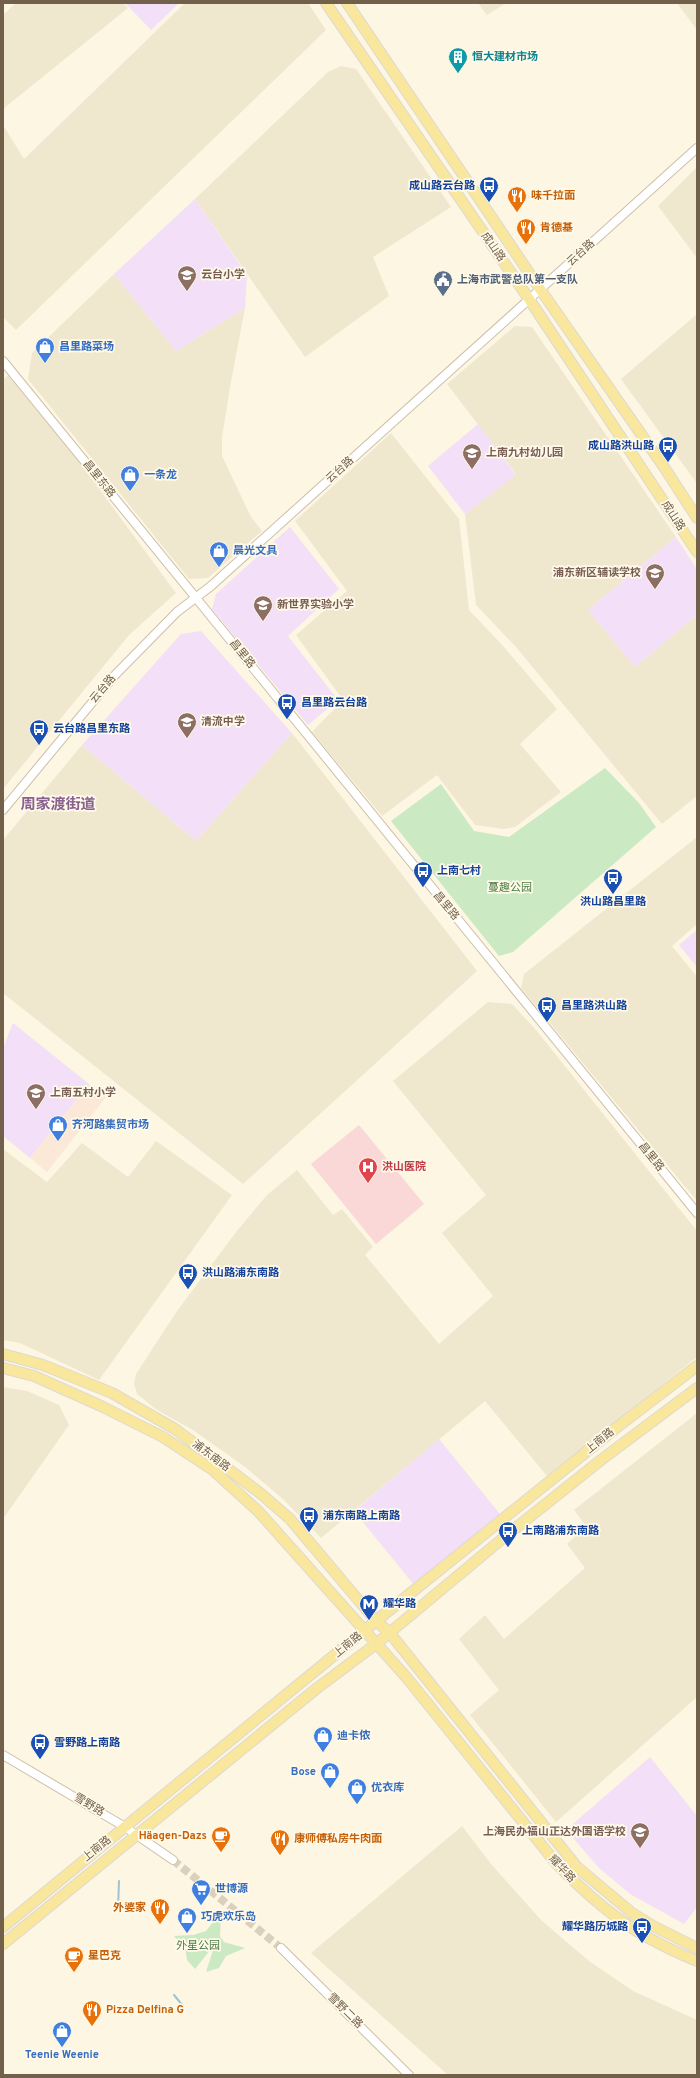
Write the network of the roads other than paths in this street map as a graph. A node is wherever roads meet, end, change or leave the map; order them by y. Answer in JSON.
{"nodes":[{"id":1,"x":326,"y":3,"type":"edge"},
{"id":2,"x":346,"y":3,"type":"edge"},
{"id":3,"x":697,"y":148,"type":"edge"},
{"id":4,"x":540,"y":289,"type":"junction"},
{"id":5,"x":529,"y":299,"type":"junction"},
{"id":6,"x":3,"y":361,"type":"edge"},
{"id":7,"x":697,"y":518,"type":"edge"},
{"id":8,"x":697,"y":552,"type":"edge"},
{"id":9,"x":195,"y":598,"type":"junction"},
{"id":10,"x":3,"y":810,"type":"edge"},
{"id":11,"x":697,"y":1213,"type":"edge"},
{"id":12,"x":3,"y":1354,"type":"edge"},
{"id":13,"x":697,"y":1366,"type":"edge"},
{"id":14,"x":3,"y":1368,"type":"edge"},
{"id":15,"x":697,"y":1388,"type":"edge"},
{"id":16,"x":376,"y":1621,"type":"junction"},
{"id":17,"x":365,"y":1631,"type":"junction"},
{"id":18,"x":388,"y":1632,"type":"junction"},
{"id":19,"x":376,"y":1644,"type":"junction"},
{"id":20,"x":3,"y":1755,"type":"edge"},
{"id":21,"x":125,"y":1827,"type":"junction"},
{"id":22,"x":138,"y":1835,"type":"junction"},
{"id":23,"x":173,"y":1860,"type":"tunnel mouth"},
{"id":24,"x":3,"y":1926,"type":"edge"},
{"id":25,"x":17,"y":1933,"type":"junction"},
{"id":26,"x":3,"y":1944,"type":"edge"},
{"id":27,"x":281,"y":1948,"type":"tunnel mouth"},
{"id":28,"x":697,"y":1948,"type":"edge"},
{"id":29,"x":697,"y":1961,"type":"edge"},
{"id":30,"x":408,"y":2075,"type":"edge"}],
"edges":[{"from":1,"to":5,"type":"main road","name":"成山路"},
{"from":2,"to":4,"type":"main road","name":"成山路"},
{"from":3,"to":4,"type":"street","name":"云台路"},
{"from":4,"to":5,"type":"street","name":"云台路"},
{"from":4,"to":7,"type":"main road","name":"成山路"},
{"from":5,"to":8,"type":"main road","name":"成山路"},
{"from":5,"to":9,"type":"street","name":"云台路"},
{"from":6,"to":9,"type":"street","name":"昌里东路"},
{"from":9,"to":10,"type":"street","name":"云台路"},
{"from":9,"to":11,"type":"street","name":"昌里路"},
{"from":12,"to":16,"type":"main road","name":"浦东南路"},
{"from":13,"to":16,"type":"main road","name":"上南路"},
{"from":14,"to":17,"type":"main road","name":"浦东南路"},
{"from":15,"to":18,"type":"main road","name":"上南路"},
{"from":16,"to":17,"type":"main road","name":"上南路"},
{"from":16,"to":18,"type":"main road","name":"耀华路"},
{"from":17,"to":19,"type":"main road","name":"耀华路"},
{"from":17,"to":21,"type":"main road","name":"上南路"},
{"from":18,"to":19,"type":"main road","name":"上南路"},
{"from":18,"to":28,"type":"main road","name":"耀华路"},
{"from":19,"to":22,"type":"main road","name":"上南路"},
{"from":19,"to":29,"type":"main road","name":"耀华路"},
{"from":20,"to":21,"type":"street","name":"雪野路"},
{"from":21,"to":22,"type":"street","name":"雪野路"},
{"from":21,"to":24,"type":"main road","name":"上南路"},
{"from":22,"to":23,"type":"street","name":"雪野路"},
{"from":22,"to":25,"type":"main road","name":"上南路"},
{"from":24,"to":25,"type":"street"},
{"from":25,"to":26,"type":"main road","name":"上南路"},
{"from":27,"to":30,"type":"street","name":"雪野二路"}]}
